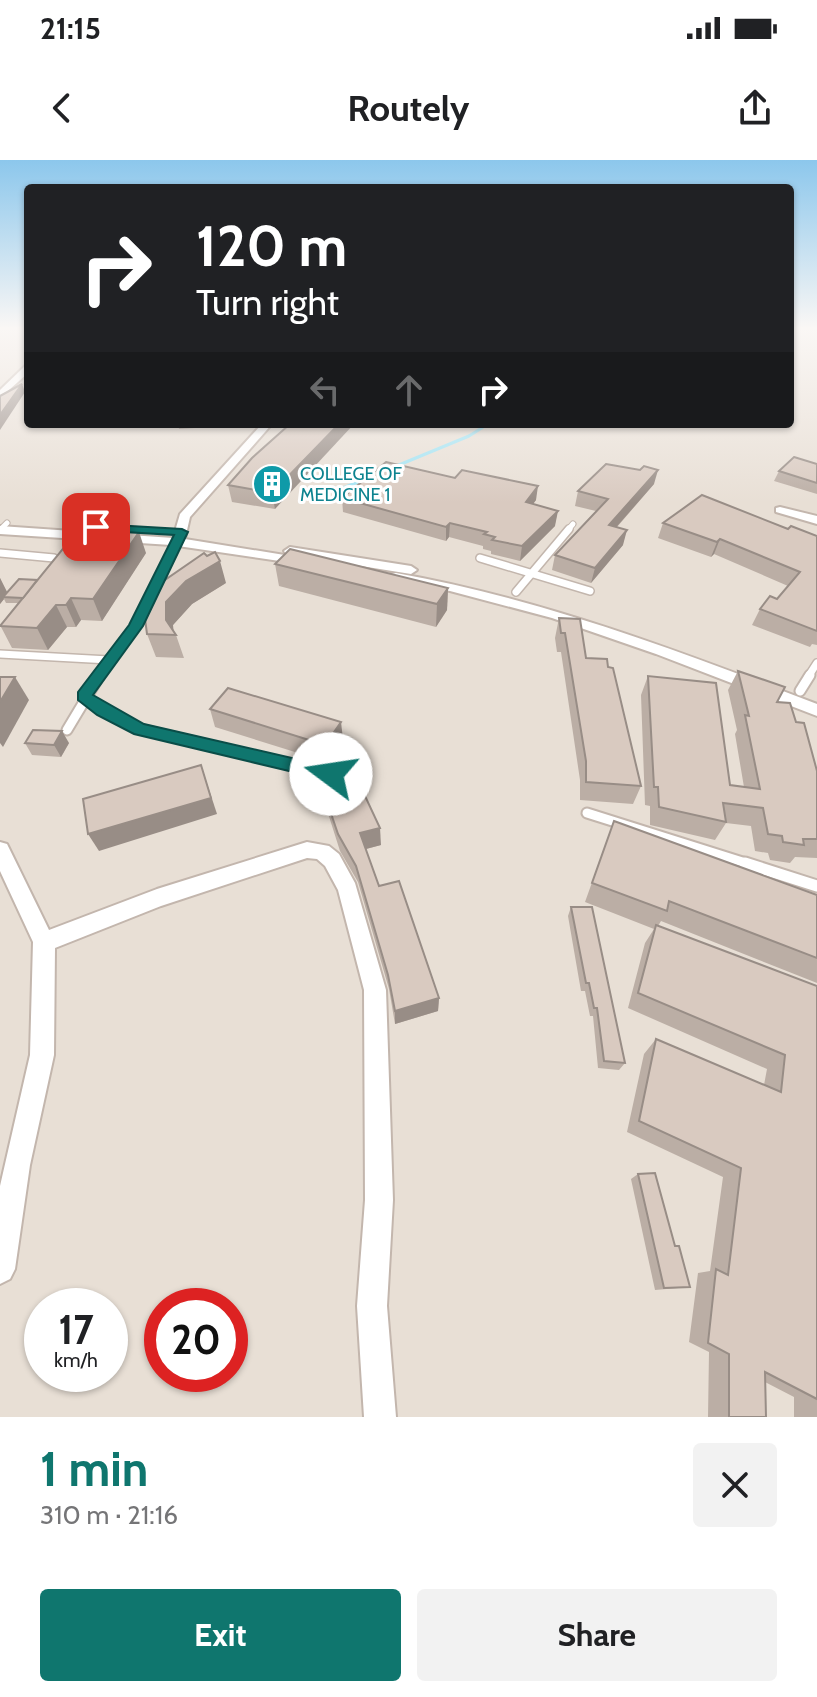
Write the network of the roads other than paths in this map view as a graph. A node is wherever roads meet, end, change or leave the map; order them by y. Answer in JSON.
{"nodes":[{"id":1,"x":263,"y":428,"type":"edge"},
{"id":2,"x":780,"y":510,"type":"dead end"},
{"id":3,"x":817,"y":520,"type":"edge"},
{"id":4,"x":573,"y":524,"type":"dead end"},
{"id":5,"x":2,"y":527,"type":"edge"},
{"id":6,"x":180,"y":537,"type":"junction"},
{"id":7,"x":0,"y":553,"type":"edge"},
{"id":8,"x":480,"y":558,"type":"dead end"},
{"id":9,"x":532,"y":574,"type":"junction"},
{"id":10,"x":55,"y":577,"type":"edge"},
{"id":11,"x":590,"y":591,"type":"dead end"},
{"id":12,"x":516,"y":592,"type":"junction"},
{"id":13,"x":542,"y":605,"type":"junction"},
{"id":14,"x":0,"y":654,"type":"edge"},
{"id":15,"x":109,"y":660,"type":"junction"},
{"id":16,"x":817,"y":663,"type":"edge"},
{"id":17,"x":800,"y":691,"type":"junction"},
{"id":18,"x":84,"y":696,"type":"junction"},
{"id":19,"x":817,"y":698,"type":"edge"},
{"id":20,"x":817,"y":710,"type":"edge"},
{"id":21,"x":67,"y":730,"type":"dead end"},
{"id":22,"x":331,"y":774,"type":"dead end"},
{"id":23,"x":587,"y":813,"type":"dead end"},
{"id":24,"x":0,"y":850,"type":"edge"},
{"id":25,"x":817,"y":886,"type":"edge"},
{"id":26,"x":44,"y":942,"type":"junction"},
{"id":27,"x":0,"y":1269,"type":"edge"},
{"id":28,"x":380,"y":1417,"type":"edge"}],
"edges":[{"from":1,"to":6,"type":"street"},
{"from":2,"to":3,"type":"street"},
{"from":4,"to":9,"type":"lane"},
{"from":5,"to":6,"type":"street"},
{"from":6,"to":12,"type":"street"},
{"from":6,"to":13,"type":"street"},
{"from":6,"to":15,"type":"lane"},
{"from":7,"to":10,"type":"lane"},
{"from":8,"to":9,"type":"lane"},
{"from":9,"to":11,"type":"lane"},
{"from":9,"to":12,"type":"lane"},
{"from":12,"to":13,"type":"street"},
{"from":13,"to":17,"type":"street"},
{"from":13,"to":20,"type":"street"},
{"from":14,"to":15,"type":"lane"},
{"from":15,"to":18,"type":"lane"},
{"from":16,"to":17,"type":"lane"},
{"from":17,"to":19,"type":"street"},
{"from":18,"to":21,"type":"lane"},
{"from":18,"to":22,"type":"lane"},
{"from":23,"to":25,"type":"lane"},
{"from":24,"to":26,"type":"street"},
{"from":26,"to":27,"type":"street"},
{"from":26,"to":28,"type":"street"}]}
